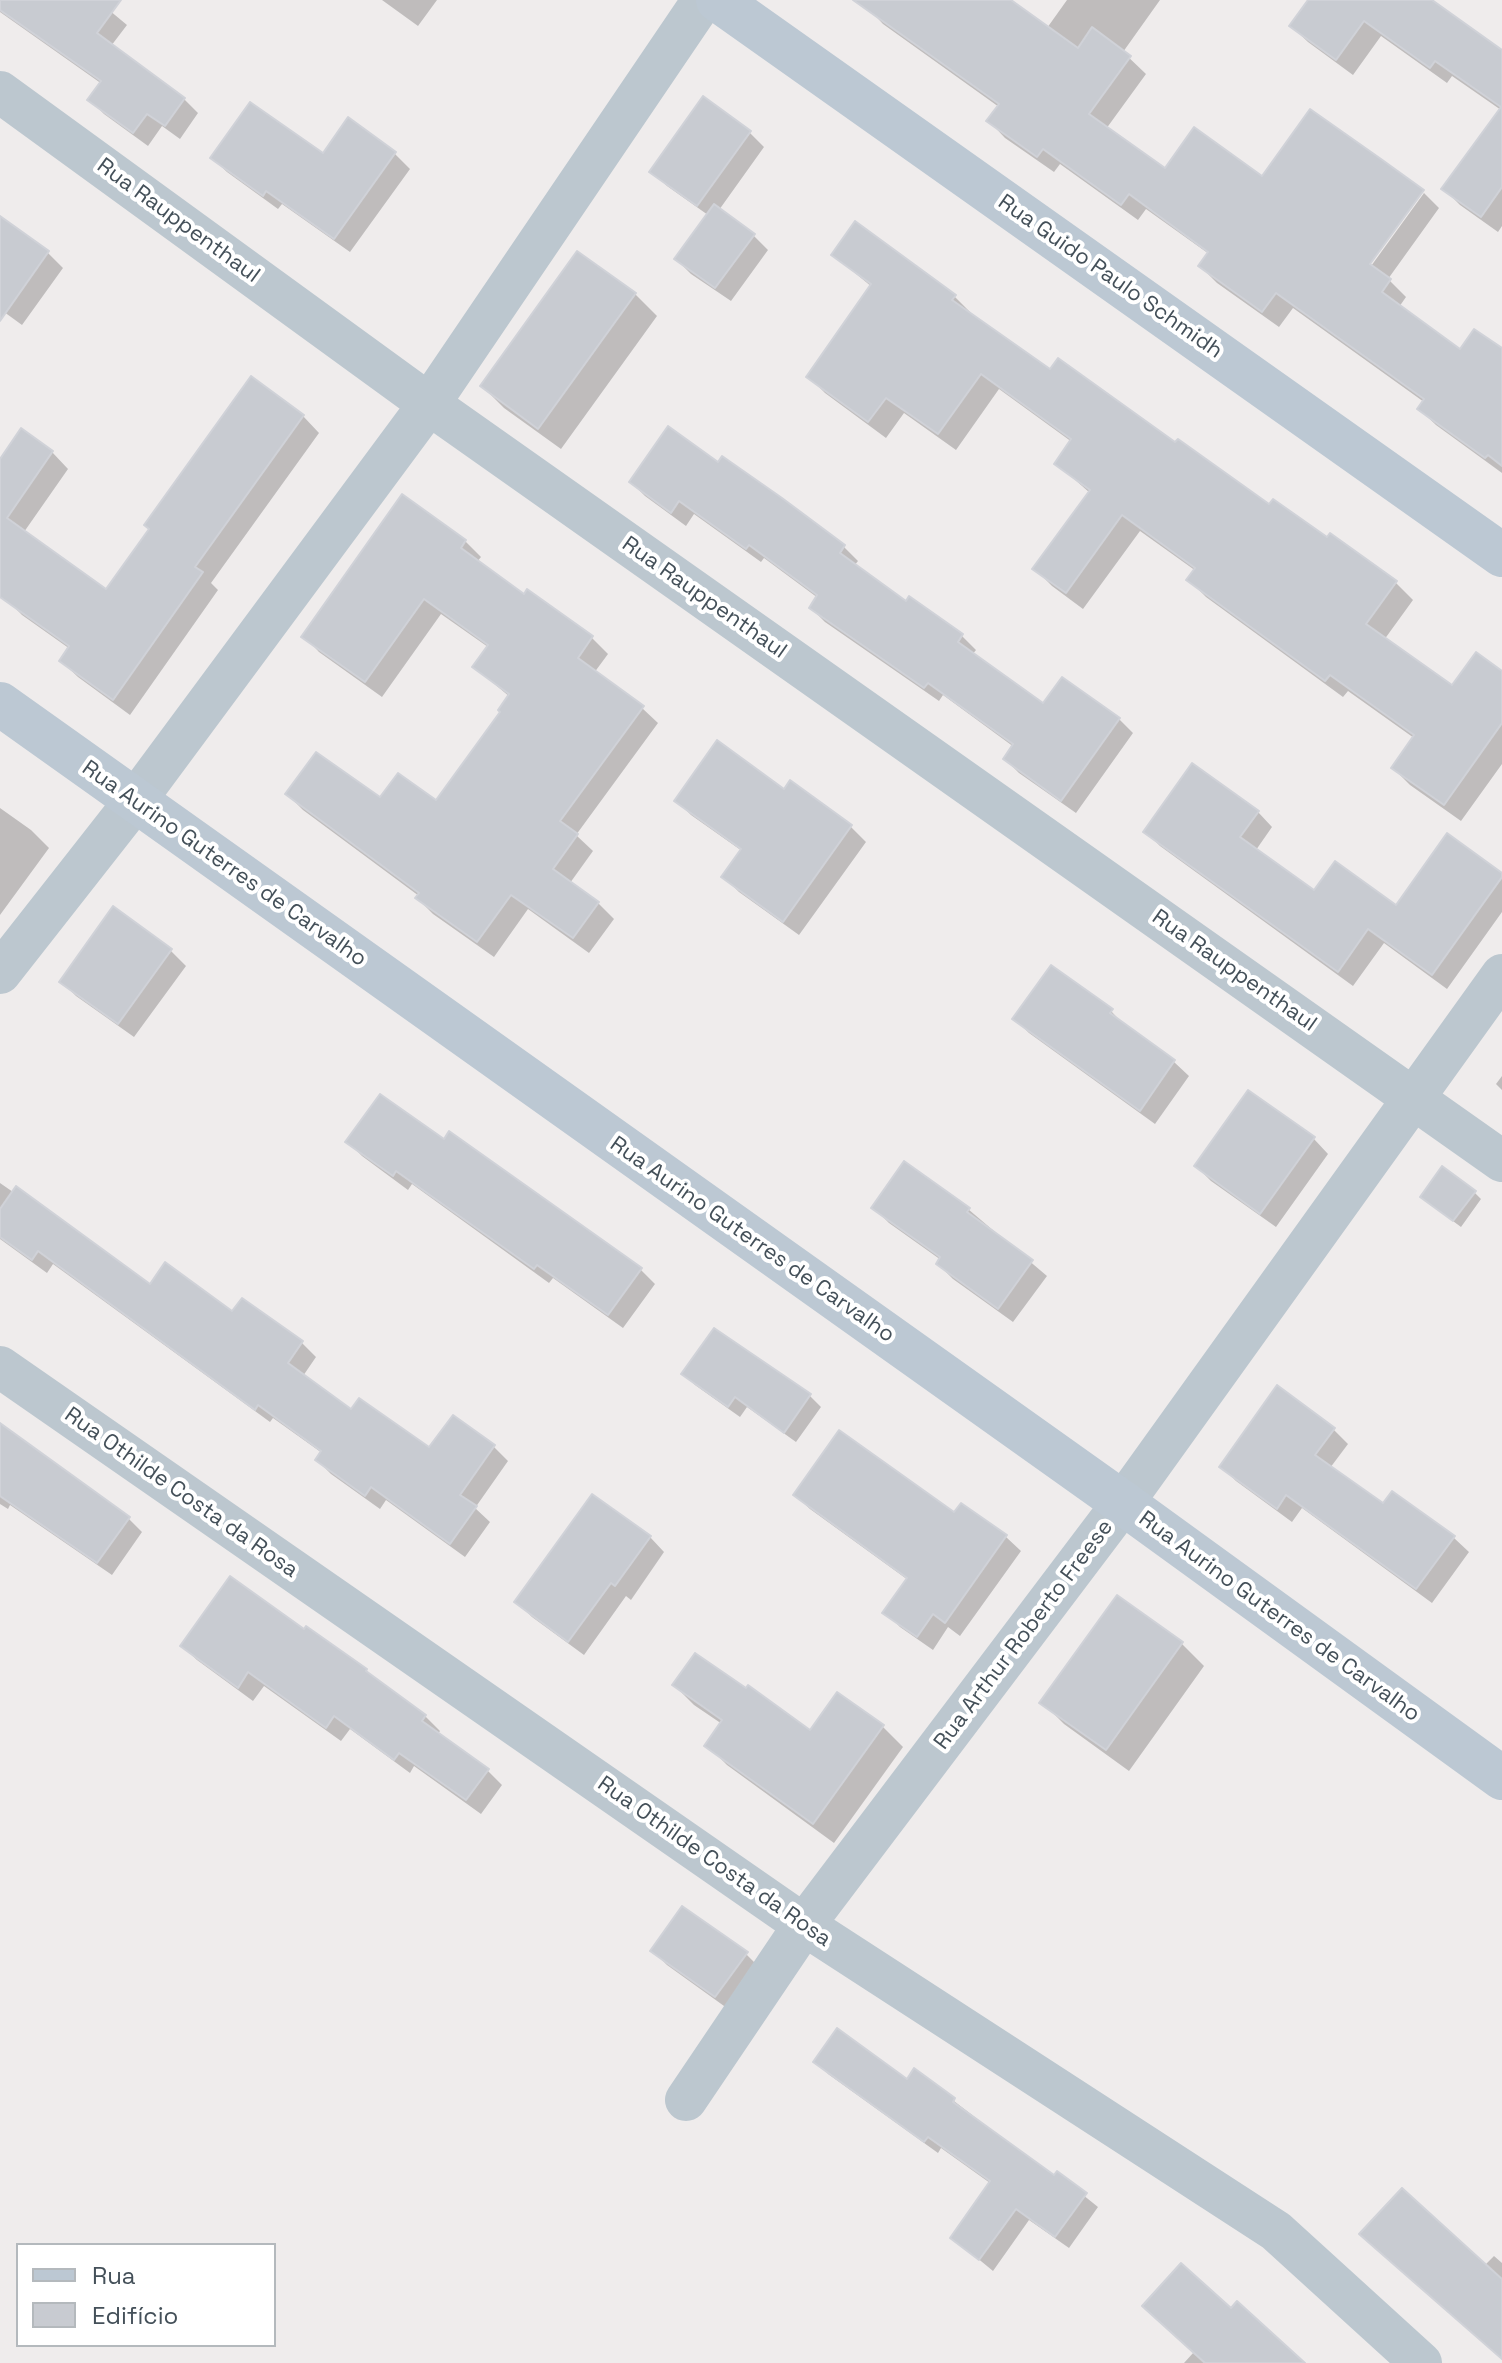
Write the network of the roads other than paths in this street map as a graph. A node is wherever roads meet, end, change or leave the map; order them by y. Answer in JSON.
{"nodes":[{"id":1,"x":703,"y":0,"type":"edge"},
{"id":2,"x":718,"y":0,"type":"edge"},
{"id":3,"x":0,"y":92,"type":"edge"},
{"id":4,"x":429,"y":404,"type":"junction"},
{"id":5,"x":1502,"y":555,"type":"edge"},
{"id":6,"x":0,"y":704,"type":"edge"},
{"id":7,"x":135,"y":801,"type":"junction"},
{"id":8,"x":0,"y":973,"type":"edge"},
{"id":9,"x":1502,"y":975,"type":"edge"},
{"id":10,"x":1413,"y":1098,"type":"junction"},
{"id":11,"x":1502,"y":1161,"type":"edge"},
{"id":12,"x":0,"y":1367,"type":"edge"},
{"id":13,"x":1123,"y":1503,"type":"junction"},
{"id":14,"x":1502,"y":1778,"type":"edge"},
{"id":15,"x":804,"y":1925,"type":"junction"},
{"id":16,"x":686,"y":2100,"type":"dead end"},
{"id":17,"x":1421,"y":2363,"type":"edge"}],
"edges":[{"from":1,"to":4,"type":"street"},
{"from":2,"to":5,"type":"street","name":"Rua Guido Paulo Schmidh"},
{"from":3,"to":4,"type":"street","name":"Rua Rauppenthaul"},
{"from":4,"to":7,"type":"street"},
{"from":4,"to":10,"type":"street","name":"Rua Rauppenthaul"},
{"from":6,"to":7,"type":"street","name":"Rua Aurino Guterres de Carvalho"},
{"from":7,"to":8,"type":"street"},
{"from":7,"to":13,"type":"street","name":"Rua Aurino Guterres de Carvalho"},
{"from":9,"to":10,"type":"street","name":"Rua Arthur Roberto Freese"},
{"from":10,"to":11,"type":"street","name":"Rua Rauppenthaul"},
{"from":10,"to":13,"type":"street","name":"Rua Arthur Roberto Freese"},
{"from":12,"to":15,"type":"street","name":"Rua Othilde Costa da Rosa"},
{"from":13,"to":14,"type":"street","name":"Rua Aurino Guterres de Carvalho"},
{"from":13,"to":15,"type":"street","name":"Rua Arthur Roberto Freese"},
{"from":15,"to":16,"type":"street","name":"Rua Arthur Roberto Freese"},
{"from":15,"to":17,"type":"street","name":"Rua Othilde Costa da Rosa"}]}
